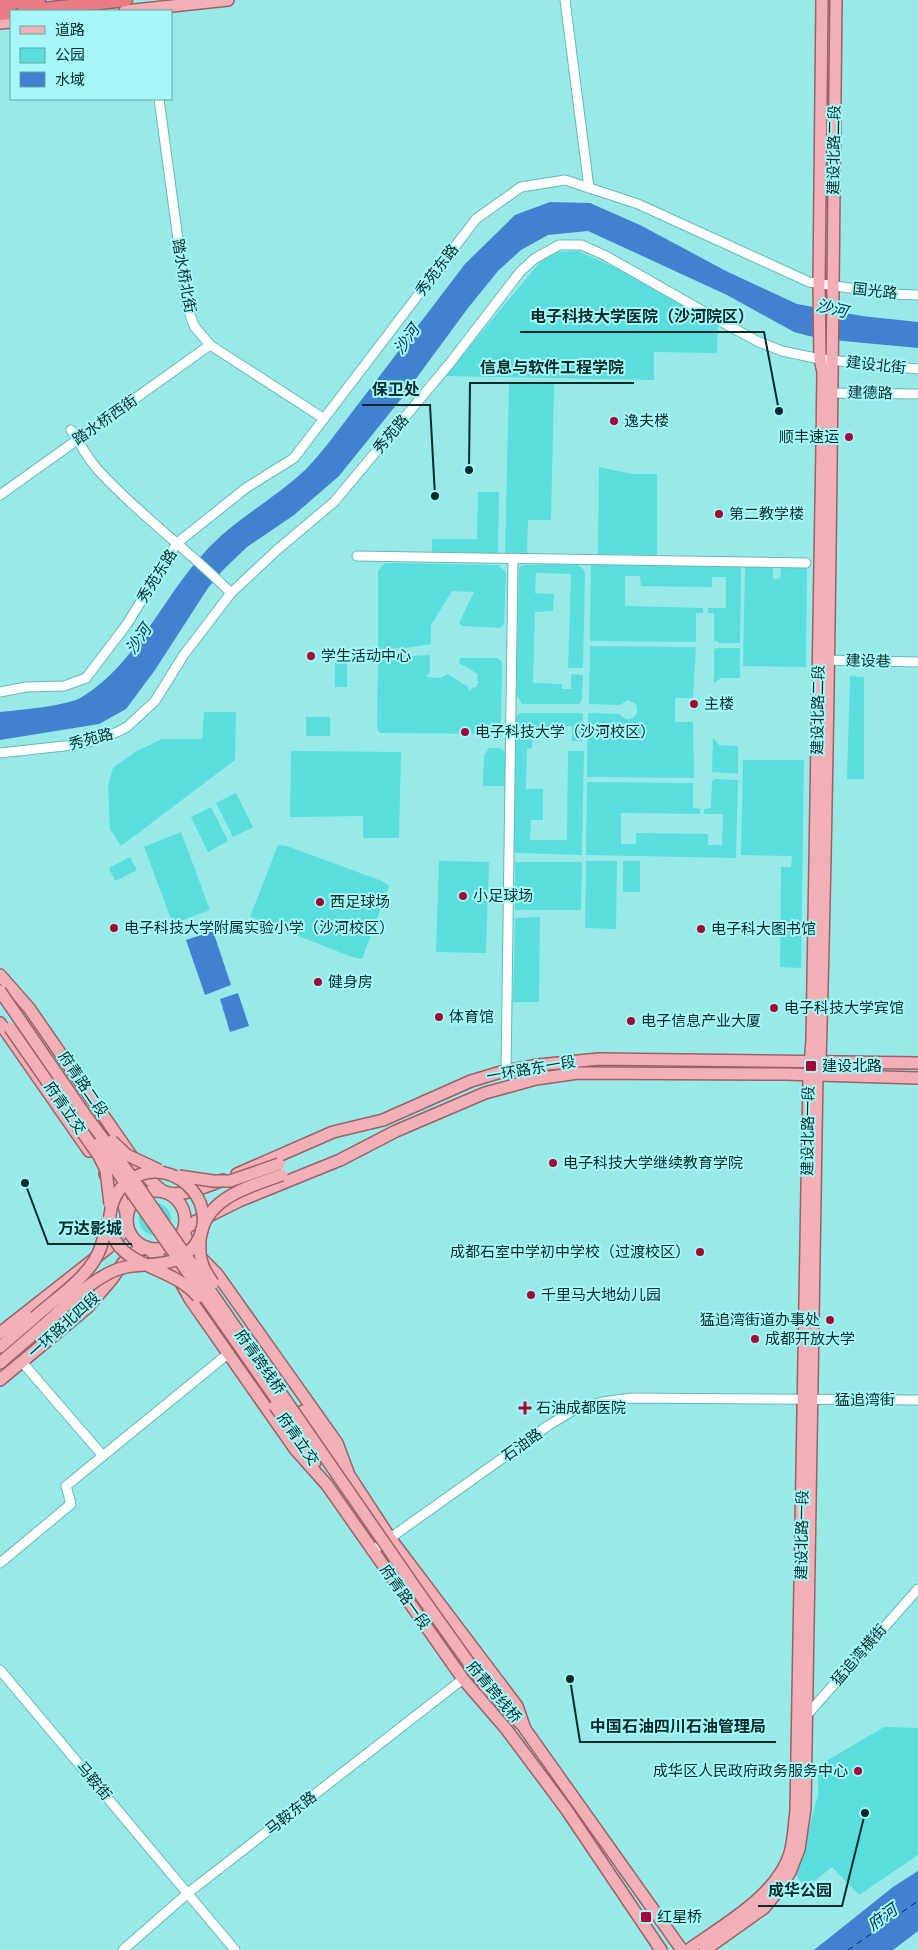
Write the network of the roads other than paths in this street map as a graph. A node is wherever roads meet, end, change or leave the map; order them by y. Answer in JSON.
{"nodes":[{"id":1,"x":39,"y":0,"type":"edge"},
{"id":2,"x":126,"y":0,"type":"edge"},
{"id":3,"x":228,"y":0,"type":"edge"},
{"id":4,"x":565,"y":0,"type":"edge"},
{"id":5,"x":822,"y":0,"type":"edge"},
{"id":6,"x":836,"y":0,"type":"edge"},
{"id":7,"x":0,"y":4,"type":"edge"},
{"id":8,"x":148,"y":7,"type":"edge"},
{"id":9,"x":33,"y":10,"type":"edge"},
{"id":10,"x":131,"y":10,"type":"edge"},
{"id":11,"x":159,"y":100,"type":"edge"},
{"id":12,"x":589,"y":188,"type":"junction"},
{"id":13,"x":819,"y":284,"type":"junction"},
{"id":14,"x":832,"y":286,"type":"junction"},
{"id":15,"x":918,"y":295,"type":"edge"},
{"id":16,"x":210,"y":345,"type":"junction"},
{"id":17,"x":820,"y":359,"type":"junction"},
{"id":18,"x":833,"y":361,"type":"junction"},
{"id":19,"x":918,"y":369,"type":"edge"},
{"id":20,"x":828,"y":393,"type":"junction"},
{"id":21,"x":918,"y":394,"type":"edge"},
{"id":22,"x":323,"y":418,"type":"junction"},
{"id":23,"x":71,"y":430,"type":"dead end"},
{"id":24,"x":77,"y":439,"type":"junction"},
{"id":25,"x":0,"y":495,"type":"edge"},
{"id":26,"x":177,"y":543,"type":"junction"},
{"id":27,"x":357,"y":556,"type":"dead end"},
{"id":28,"x":513,"y":559,"type":"junction"},
{"id":29,"x":806,"y":563,"type":"dead end"},
{"id":30,"x":230,"y":594,"type":"junction"},
{"id":31,"x":823,"y":660,"type":"junction"},
{"id":32,"x":918,"y":662,"type":"edge"},
{"id":33,"x":0,"y":692,"type":"edge"},
{"id":34,"x":0,"y":753,"type":"edge"},
{"id":35,"x":0,"y":977,"type":"edge"},
{"id":36,"x":0,"y":991,"type":"edge"},
{"id":37,"x":0,"y":1003,"type":"edge"},
{"id":38,"x":0,"y":1014,"type":"edge"},
{"id":39,"x":5,"y":1026,"type":"edge"},
{"id":40,"x":767,"y":1061,"type":"junction"},
{"id":41,"x":816,"y":1062,"type":"junction"},
{"id":42,"x":918,"y":1063,"type":"edge"},
{"id":43,"x":506,"y":1071,"type":"junction"},
{"id":44,"x":767,"y":1074,"type":"junction"},
{"id":45,"x":813,"y":1075,"type":"junction"},
{"id":46,"x":918,"y":1078,"type":"edge"},
{"id":47,"x":383,"y":1120,"type":"junction"},
{"id":48,"x":396,"y":1131,"type":"junction"},
{"id":49,"x":280,"y":1170,"type":"junction"},
{"id":50,"x":174,"y":1175,"type":"junction"},
{"id":51,"x":166,"y":1192,"type":"junction"},
{"id":52,"x":110,"y":1209,"type":"junction"},
{"id":53,"x":127,"y":1217,"type":"junction"},
{"id":54,"x":184,"y":1230,"type":"junction"},
{"id":55,"x":201,"y":1231,"type":"junction"},
{"id":56,"x":146,"y":1247,"type":"junction"},
{"id":57,"x":148,"y":1265,"type":"junction"},
{"id":58,"x":1,"y":1329,"type":"edge"},
{"id":59,"x":0,"y":1347,"type":"edge"},
{"id":60,"x":229,"y":1353,"type":"junction"},
{"id":61,"x":22,"y":1362,"type":"junction"},
{"id":62,"x":0,"y":1363,"type":"edge"},
{"id":63,"x":0,"y":1380,"type":"edge"},
{"id":64,"x":809,"y":1400,"type":"junction"},
{"id":65,"x":918,"y":1400,"type":"edge"},
{"id":66,"x":303,"y":1412,"type":"joint"},
{"id":67,"x":103,"y":1456,"type":"junction"},
{"id":68,"x":349,"y":1474,"type":"junction"},
{"id":69,"x":327,"y":1485,"type":"junction"},
{"id":70,"x":390,"y":1538,"type":"junction"},
{"id":71,"x":372,"y":1551,"type":"junction"},
{"id":72,"x":0,"y":1563,"type":"edge"},
{"id":73,"x":918,"y":1589,"type":"edge"},
{"id":74,"x":0,"y":1670,"type":"edge"},
{"id":75,"x":463,"y":1679,"type":"junction"},
{"id":76,"x":483,"y":1688,"type":"junction"},
{"id":77,"x":802,"y":1716,"type":"junction"},
{"id":78,"x":525,"y":1729,"type":"junction"},
{"id":79,"x":507,"y":1730,"type":"junction"},
{"id":80,"x":188,"y":1893,"type":"junction"},
{"id":81,"x":123,"y":1950,"type":"edge"},
{"id":82,"x":235,"y":1950,"type":"edge"},
{"id":83,"x":661,"y":1950,"type":"edge"},
{"id":84,"x":682,"y":1950,"type":"edge"},
{"id":85,"x":688,"y":1950,"type":"edge"},
{"id":86,"x":705,"y":1950,"type":"edge"}],
"edges":[{"from":1,"to":7,"type":"highway"},
{"from":2,"to":9,"type":"highway"},
{"from":3,"to":8,"type":"main road"},
{"from":4,"to":12,"type":"street"},
{"from":5,"to":13,"type":"main road","name":"建设北路二段"},
{"from":6,"to":14,"type":"main road","name":"建设北路二段"},
{"from":8,"to":10,"type":"main road"},
{"from":11,"to":16,"type":"street","name":"踏水桥北街"},
{"from":12,"to":13,"type":"street","name":"秀苑东路"},
{"from":12,"to":22,"type":"street","name":"秀苑东路"},
{"from":13,"to":14,"type":"street","name":"秀苑东路"},
{"from":13,"to":17,"type":"main road","name":"建设北路二段"},
{"from":14,"to":15,"type":"street","name":"国光路"},
{"from":14,"to":18,"type":"main road","name":"建设北路二段"},
{"from":16,"to":22,"type":"street","name":"踏水桥北街"},
{"from":16,"to":24,"type":"street","name":"踏水桥西街"},
{"from":17,"to":18,"type":"street","name":"秀苑路"},
{"from":17,"to":20,"type":"main road","name":"建设北路二段"},
{"from":17,"to":30,"type":"street","name":"秀苑路"},
{"from":18,"to":19,"type":"street","name":"建设北街"},
{"from":18,"to":20,"type":"main road","name":"建设北路二段"},
{"from":20,"to":21,"type":"street","name":"建德路"},
{"from":20,"to":31,"type":"main road","name":"建设北路二段"},
{"from":22,"to":26,"type":"street","name":"秀苑东路"},
{"from":23,"to":24,"type":"street"},
{"from":24,"to":25,"type":"street","name":"踏水桥西街"},
{"from":24,"to":26,"type":"street"},
{"from":26,"to":30,"type":"street"},
{"from":26,"to":33,"type":"street","name":"秀苑东路"},
{"from":27,"to":28,"type":"street"},
{"from":28,"to":29,"type":"street"},
{"from":28,"to":43,"type":"street"},
{"from":30,"to":34,"type":"street","name":"秀苑路"},
{"from":31,"to":32,"type":"street","name":"建设巷"},
{"from":31,"to":41,"type":"main road","name":"建设北路二段"},
{"from":35,"to":50,"type":"main road","bridge":true},
{"from":35,"to":51,"type":"main road","name":"府青路二段"},
{"from":36,"to":76,"type":"main road","name":"府青跨线桥","bridge":true},
{"from":37,"to":76,"type":"main road","name":"府青跨线桥","bridge":true},
{"from":38,"to":39,"type":"main road","name":"府青立交"},
{"from":39,"to":52,"type":"main road","name":"府青立交","bridge":true},
{"from":39,"to":53,"type":"main road"},
{"from":40,"to":41,"type":"main road","name":"一环路东一段"},
{"from":40,"to":43,"type":"main road","name":"一环路东一段"},
{"from":40,"to":44,"type":"main road"},
{"from":41,"to":42,"type":"main road","name":"一环路东一段"},
{"from":41,"to":45,"type":"main road","name":"建设北路二段"},
{"from":43,"to":47,"type":"main road","name":"一环路东一段"},
{"from":44,"to":45,"type":"main road","name":"一环路东一段"},
{"from":44,"to":48,"type":"main road","name":"一环路东一段"},
{"from":45,"to":46,"type":"main road","name":"一环路东一段"},
{"from":45,"to":64,"type":"main road","name":"建设北路一段"},
{"from":47,"to":49,"type":"main road"},
{"from":47,"to":51,"type":"main road","name":"一环路东一段"},
{"from":48,"to":49,"type":"main road","name":"府青立交"},
{"from":48,"to":54,"type":"main road","name":"一环路东一段"},
{"from":49,"to":50,"type":"main road","bridge":true},
{"from":49,"to":55,"type":"main road","name":"府青立交","bridge":true},
{"from":50,"to":52,"type":"main road","name":"府青立交","bridge":true},
{"from":50,"to":55,"type":"main road","name":"府青立交","bridge":true},
{"from":51,"to":53,"type":"main road"},
{"from":51,"to":54,"type":"main road"},
{"from":52,"to":57,"type":"main road","name":"府青立交","bridge":true},
{"from":52,"to":59,"type":"main road","name":"府青立交","bridge":true},
{"from":53,"to":56,"type":"main road"},
{"from":53,"to":58,"type":"main road","name":"一环路北四段"},
{"from":54,"to":56,"type":"main road"},
{"from":54,"to":68,"type":"main road","name":"府青路一段"},
{"from":55,"to":57,"type":"main road","name":"府青立交","bridge":true},
{"from":55,"to":66,"type":"main road","name":"府青立交","bridge":true},
{"from":56,"to":60,"type":"main road","name":"府青路一段"},
{"from":56,"to":61,"type":"main road","name":"一环路北四段"},
{"from":57,"to":62,"type":"main road","name":"府青立交","bridge":true},
{"from":57,"to":69,"type":"main road","name":"府青立交","bridge":true},
{"from":60,"to":67,"type":"street"},
{"from":60,"to":69,"type":"main road","name":"府青路一段"},
{"from":61,"to":63,"type":"main road","name":"一环路北四段"},
{"from":61,"to":67,"type":"street"},
{"from":64,"to":65,"type":"street","name":"猛追湾街"},
{"from":64,"to":70,"type":"street","name":"石油路"},
{"from":64,"to":77,"type":"main road","name":"建设北路一段"},
{"from":66,"to":68,"type":"main road","name":"府青路一段"},
{"from":67,"to":72,"type":"street"},
{"from":68,"to":70,"type":"main road","name":"府青路一段"},
{"from":69,"to":71,"type":"main road","name":"府青路一段"},
{"from":70,"to":71,"type":"street","name":"石油路"},
{"from":70,"to":78,"type":"main road","name":"府青路一段"},
{"from":71,"to":75,"type":"main road","name":"府青路一段"},
{"from":73,"to":77,"type":"street","name":"猛追湾横街"},
{"from":74,"to":80,"type":"street","name":"马鞍街"},
{"from":75,"to":79,"type":"main road","name":"府青路一段"},
{"from":75,"to":80,"type":"street","name":"马鞍东路"},
{"from":76,"to":78,"type":"main road","name":"府青跨线桥"},
{"from":76,"to":79,"type":"main road","name":"府青跨线桥"},
{"from":77,"to":85,"type":"main road","name":"建设北路一段"},
{"from":77,"to":86,"type":"main road","name":"建设北路一段"},
{"from":78,"to":84,"type":"main road","name":"府青路一段"},
{"from":79,"to":83,"type":"main road","name":"府青路一段"},
{"from":80,"to":81,"type":"street","name":"马鞍东路"},
{"from":80,"to":82,"type":"street","name":"马鞍街"}]}
